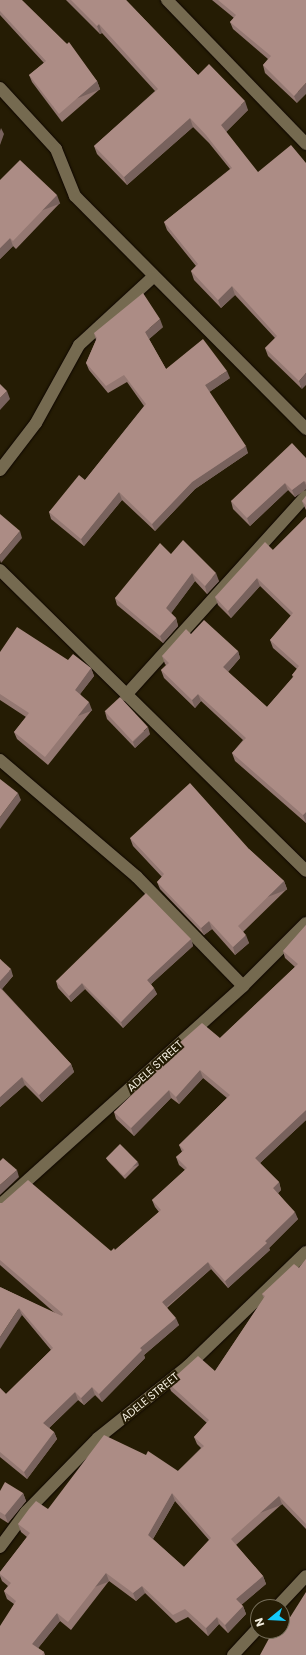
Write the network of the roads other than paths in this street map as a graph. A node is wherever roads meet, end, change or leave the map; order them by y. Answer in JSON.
{"nodes":[{"id":1,"x":167,"y":0,"type":"edge"},
{"id":2,"x":0,"y":88,"type":"edge"},
{"id":3,"x":306,"y":144,"type":"edge"},
{"id":4,"x":153,"y":277,"type":"junction"},
{"id":5,"x":306,"y":429,"type":"edge"},
{"id":6,"x":0,"y":470,"type":"edge"},
{"id":7,"x":306,"y":496,"type":"edge"},
{"id":8,"x":0,"y":570,"type":"edge"},
{"id":9,"x":126,"y":695,"type":"junction"},
{"id":10,"x":0,"y":760,"type":"edge"},
{"id":11,"x":305,"y":867,"type":"edge"},
{"id":12,"x":306,"y":923,"type":"edge"},
{"id":13,"x":243,"y":986,"type":"junction"},
{"id":14,"x":0,"y":1205,"type":"edge"},
{"id":15,"x":306,"y":1252,"type":"edge"},
{"id":16,"x":0,"y":1547,"type":"edge"},
{"id":17,"x":306,"y":1576,"type":"edge"},
{"id":18,"x":284,"y":1599,"type":"edge"},
{"id":19,"x":250,"y":1637,"type":"edge"},
{"id":20,"x":233,"y":1655,"type":"edge"}],
"edges":[{"from":1,"to":3,"type":"street"},
{"from":2,"to":4,"type":"street"},
{"from":4,"to":5,"type":"street"},
{"from":4,"to":6,"type":"street"},
{"from":7,"to":9,"type":"street"},
{"from":8,"to":9,"type":"street"},
{"from":9,"to":11,"type":"street"},
{"from":10,"to":13,"type":"street"},
{"from":12,"to":13,"type":"street","name":"ADELE STREET"},
{"from":13,"to":14,"type":"street","name":"ADELE STREET"},
{"from":15,"to":16,"type":"street","name":"ADELE STREET"},
{"from":17,"to":18,"type":"street"},
{"from":19,"to":20,"type":"street"}]}
